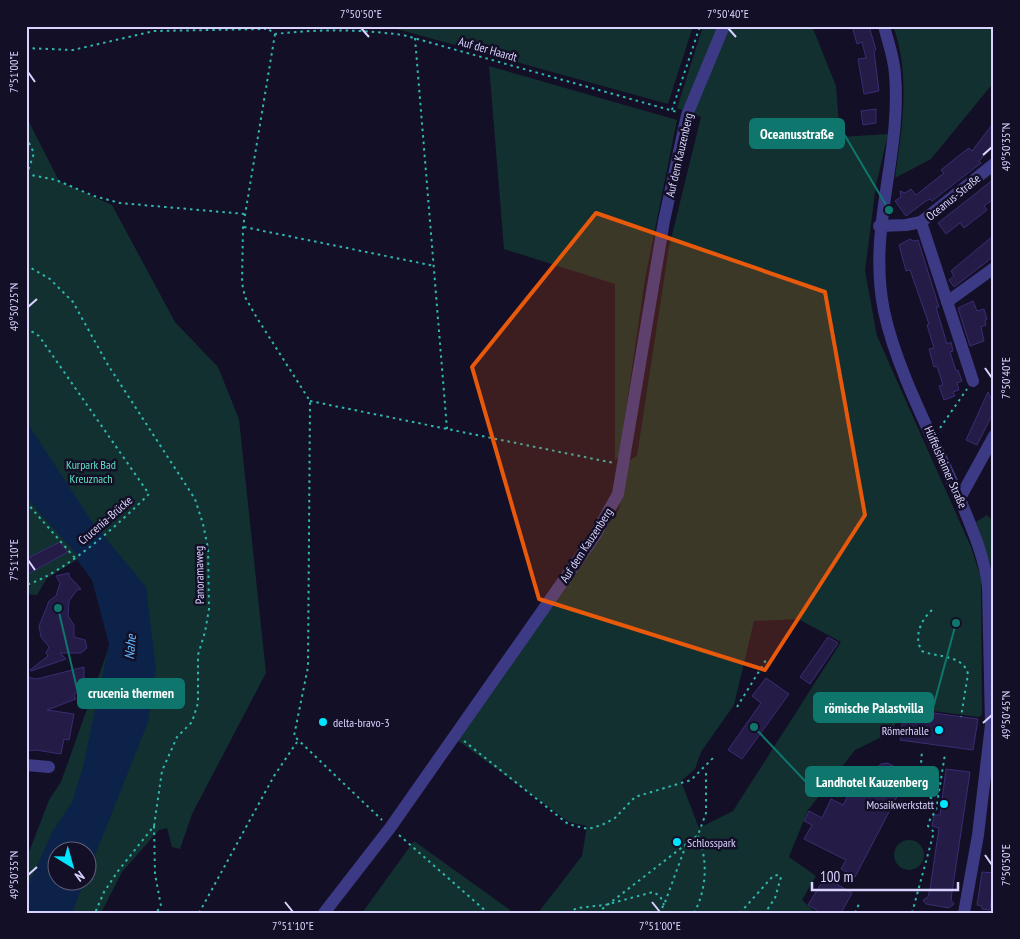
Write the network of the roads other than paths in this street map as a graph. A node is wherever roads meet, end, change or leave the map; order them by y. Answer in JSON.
{"nodes":[{"id":1,"x":724,"y":26,"type":"edge"},
{"id":2,"x":884,"y":26,"type":"edge"},
{"id":3,"x":994,"y":164,"type":"edge"},
{"id":4,"x":921,"y":222,"type":"junction"},
{"id":5,"x":879,"y":226,"type":"junction"},
{"id":6,"x":994,"y":268,"type":"edge"},
{"id":7,"x":947,"y":302,"type":"junction"},
{"id":8,"x":973,"y":381,"type":"road end"},
{"id":9,"x":994,"y":436,"type":"edge"},
{"id":10,"x":960,"y":498,"type":"junction"},
{"id":11,"x":991,"y":662,"type":"edge"},
{"id":12,"x":26,"y":765,"type":"edge"},
{"id":13,"x":49,"y":767,"type":"dead end"},
{"id":14,"x":324,"y":913,"type":"edge"},
{"id":15,"x":964,"y":913,"type":"edge"}],
"edges":[{"from":1,"to":14,"type":"street","name":"Auf dem Kauzenberg"},
{"from":2,"to":5,"type":"street","name":"Hüffelsheimer Straße"},
{"from":3,"to":4,"type":"street","name":"Oceanus-Straße"},
{"from":4,"to":5,"type":"street","name":"Oceanus-Straße"},
{"from":4,"to":7,"type":"street"},
{"from":5,"to":10,"type":"street","name":"Hüffelsheimer Straße"},
{"from":6,"to":7,"type":"street"},
{"from":7,"to":8,"type":"street"},
{"from":9,"to":10,"type":"street"},
{"from":10,"to":11,"type":"street","name":"Hüffelsheimer Straße"},
{"from":11,"to":15,"type":"street","name":"Hüffelsheimer Straße"},
{"from":12,"to":13,"type":"street"}]}
